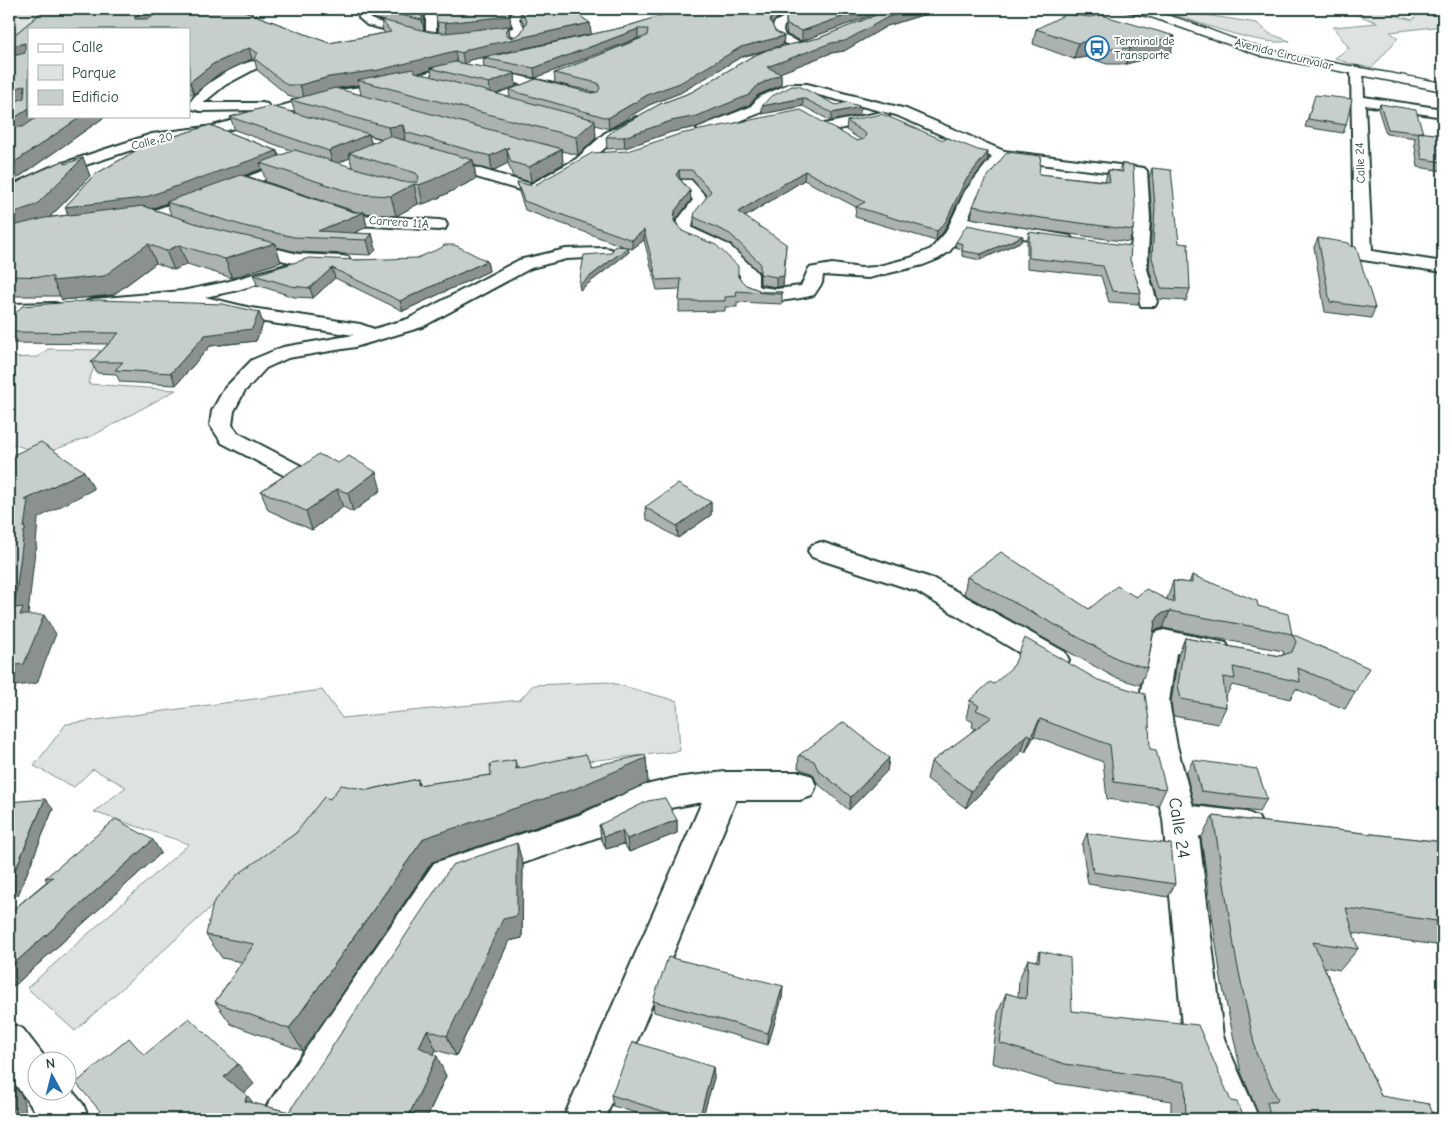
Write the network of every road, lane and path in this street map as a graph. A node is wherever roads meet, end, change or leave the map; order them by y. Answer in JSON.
{"nodes":[{"id":1,"x":350,"y":9,"type":"edge"},
{"id":2,"x":431,"y":9,"type":"edge"},
{"id":3,"x":520,"y":9,"type":"edge"},
{"id":4,"x":806,"y":9,"type":"edge"},
{"id":5,"x":1129,"y":9,"type":"edge"},
{"id":6,"x":363,"y":12,"type":"edge"},
{"id":7,"x":521,"y":31,"type":"junction"},
{"id":8,"x":465,"y":37,"type":"edge"},
{"id":9,"x":432,"y":38,"type":"junction"},
{"id":10,"x":447,"y":39,"type":"edge"},
{"id":11,"x":781,"y":51,"type":"edge"},
{"id":12,"x":512,"y":55,"type":"edge"},
{"id":13,"x":490,"y":61,"type":"edge"},
{"id":14,"x":253,"y":65,"type":"edge"},
{"id":15,"x":463,"y":70,"type":"junction"},
{"id":16,"x":1357,"y":71,"type":"junction"},
{"id":17,"x":554,"y":78,"type":"edge"},
{"id":18,"x":423,"y":84,"type":"junction"},
{"id":19,"x":536,"y":84,"type":"junction"},
{"id":20,"x":1443,"y":87,"type":"edge"},
{"id":21,"x":382,"y":88,"type":"junction"},
{"id":22,"x":440,"y":89,"type":"edge"},
{"id":23,"x":518,"y":91,"type":"edge"},
{"id":24,"x":574,"y":93,"type":"edge"},
{"id":25,"x":333,"y":95,"type":"junction"},
{"id":26,"x":1358,"y":100,"type":"junction"},
{"id":27,"x":370,"y":105,"type":"edge"},
{"id":28,"x":294,"y":107,"type":"junction"},
{"id":29,"x":274,"y":112,"type":"junction"},
{"id":30,"x":901,"y":112,"type":"junction"},
{"id":31,"x":1443,"y":113,"type":"edge"},
{"id":32,"x":649,"y":114,"type":"edge"},
{"id":33,"x":767,"y":119,"type":"edge"},
{"id":34,"x":301,"y":120,"type":"edge"},
{"id":35,"x":816,"y":120,"type":"edge"},
{"id":36,"x":320,"y":126,"type":"edge"},
{"id":37,"x":829,"y":127,"type":"junction"},
{"id":38,"x":214,"y":130,"type":"junction"},
{"id":39,"x":704,"y":130,"type":"junction"},
{"id":40,"x":592,"y":132,"type":"edge"},
{"id":41,"x":686,"y":134,"type":"edge"},
{"id":42,"x":610,"y":136,"type":"junction"},
{"id":43,"x":240,"y":139,"type":"edge"},
{"id":44,"x":411,"y":140,"type":"edge"},
{"id":45,"x":850,"y":140,"type":"edge"},
{"id":46,"x":394,"y":147,"type":"junction"},
{"id":47,"x":158,"y":148,"type":"edge"},
{"id":48,"x":274,"y":152,"type":"edge"},
{"id":49,"x":1001,"y":155,"type":"junction"},
{"id":50,"x":606,"y":156,"type":"edge"},
{"id":51,"x":562,"y":157,"type":"edge"},
{"id":52,"x":369,"y":158,"type":"edge"},
{"id":53,"x":584,"y":159,"type":"junction"},
{"id":54,"x":124,"y":164,"type":"edge"},
{"id":55,"x":245,"y":182,"type":"junction"},
{"id":56,"x":686,"y":182,"type":"edge"},
{"id":57,"x":9,"y":192,"type":"edge"},
{"id":58,"x":273,"y":192,"type":"edge"},
{"id":59,"x":320,"y":207,"type":"edge"},
{"id":60,"x":151,"y":217,"type":"junction"},
{"id":61,"x":111,"y":221,"type":"edge"},
{"id":62,"x":960,"y":222,"type":"junction"},
{"id":63,"x":439,"y":225,"type":"dead end"},
{"id":64,"x":176,"y":226,"type":"edge"},
{"id":65,"x":227,"y":242,"type":"edge"},
{"id":66,"x":1081,"y":242,"type":"edge"},
{"id":67,"x":1120,"y":248,"type":"edge"},
{"id":68,"x":1139,"y":250,"type":"junction"},
{"id":69,"x":605,"y":253,"type":"edge"},
{"id":70,"x":313,"y":260,"type":"junction"},
{"id":71,"x":362,"y":262,"type":"edge"},
{"id":72,"x":1443,"y":268,"type":"edge"},
{"id":73,"x":181,"y":296,"type":"junction"},
{"id":74,"x":1148,"y":302,"type":"dead end"},
{"id":75,"x":9,"y":310,"type":"edge"},
{"id":76,"x":366,"y":338,"type":"junction"},
{"id":77,"x":303,"y":476,"type":"edge"},
{"id":78,"x":821,"y":550,"type":"dead end"},
{"id":79,"x":1242,"y":654,"type":"edge"},
{"id":80,"x":1078,"y":673,"type":"edge"},
{"id":81,"x":725,"y":786,"type":"junction"},
{"id":82,"x":800,"y":786,"type":"dead end"},
{"id":83,"x":1180,"y":819,"type":"junction"},
{"id":84,"x":1276,"y":830,"type":"edge"},
{"id":85,"x":9,"y":1043,"type":"edge"},
{"id":86,"x":28,"y":1069,"type":"edge"},
{"id":87,"x":52,"y":1100,"type":"edge"},
{"id":88,"x":68,"y":1119,"type":"edge"},
{"id":89,"x":283,"y":1119,"type":"edge"},
{"id":90,"x":584,"y":1119,"type":"edge"},
{"id":91,"x":1238,"y":1119,"type":"edge"}],
"edges":[{"from":1,"to":6,"type":"street"},
{"from":2,"to":9,"type":"street"},
{"from":3,"to":7,"type":"street"},
{"from":4,"to":11,"type":"street"},
{"from":5,"to":16,"type":"main road","name":"Avenida Circunvalar"},
{"from":6,"to":9,"type":"street"},
{"from":7,"to":8,"type":"street"},
{"from":7,"to":12,"type":"street"},
{"from":9,"to":10,"type":"street"},
{"from":13,"to":15,"type":"street"},
{"from":14,"to":28,"type":"street"},
{"from":15,"to":18,"type":"street"},
{"from":15,"to":19,"type":"street","name":"Calle 20"},
{"from":15,"to":21,"type":"street","name":"Calle 20"},
{"from":16,"to":20,"type":"main road","name":"Avenida Circunvalar"},
{"from":16,"to":26,"type":"street","name":"Calle 24"},
{"from":17,"to":19,"type":"street"},
{"from":18,"to":21,"type":"street"},
{"from":18,"to":22,"type":"street"},
{"from":19,"to":23,"type":"street"},
{"from":19,"to":24,"type":"street","name":"Calle 20"},
{"from":21,"to":25,"type":"street","name":"Calle 20"},
{"from":25,"to":27,"type":"street"},
{"from":25,"to":28,"type":"street","name":"Calle 20"},
{"from":26,"to":31,"type":"street"},
{"from":26,"to":72,"type":"street","name":"Calle 24"},
{"from":28,"to":29,"type":"street","name":"Calle 20"},
{"from":29,"to":34,"type":"street"},
{"from":29,"to":38,"type":"street","name":"Calle 20"},
{"from":30,"to":37,"type":"street"},
{"from":30,"to":39,"type":"street"},
{"from":30,"to":49,"type":"street"},
{"from":32,"to":42,"type":"street"},
{"from":33,"to":39,"type":"street"},
{"from":35,"to":37,"type":"street"},
{"from":36,"to":46,"type":"street"},
{"from":37,"to":45,"type":"street"},
{"from":38,"to":43,"type":"street"},
{"from":38,"to":57,"type":"street","name":"Calle 20"},
{"from":39,"to":41,"type":"street"},
{"from":40,"to":42,"type":"street"},
{"from":42,"to":53,"type":"street"},
{"from":44,"to":46,"type":"street"},
{"from":46,"to":52,"type":"street"},
{"from":46,"to":53,"type":"street"},
{"from":47,"to":54,"type":"street"},
{"from":48,"to":55,"type":"street"},
{"from":49,"to":62,"type":"street"},
{"from":49,"to":68,"type":"street"},
{"from":50,"to":53,"type":"street"},
{"from":51,"to":53,"type":"street"},
{"from":55,"to":58,"type":"street"},
{"from":55,"to":60,"type":"street"},
{"from":56,"to":62,"type":"street"},
{"from":59,"to":63,"type":"street","name":"Carrera 11A"},
{"from":60,"to":61,"type":"street"},
{"from":60,"to":64,"type":"street"},
{"from":62,"to":66,"type":"street"},
{"from":65,"to":70,"type":"street"},
{"from":67,"to":68,"type":"street"},
{"from":68,"to":74,"type":"street"},
{"from":69,"to":76,"type":"street"},
{"from":70,"to":71,"type":"street"},
{"from":70,"to":73,"type":"street"},
{"from":73,"to":75,"type":"street"},
{"from":73,"to":76,"type":"street"},
{"from":76,"to":77,"type":"street"},
{"from":78,"to":80,"type":"street"},
{"from":79,"to":83,"type":"street","name":"Calle 24"},
{"from":81,"to":82,"type":"street"},
{"from":81,"to":89,"type":"street"},
{"from":81,"to":90,"type":"street"},
{"from":83,"to":84,"type":"street"},
{"from":83,"to":91,"type":"street","name":"Calle 24"},
{"from":85,"to":86,"type":"street"},
{"from":87,"to":88,"type":"street"}]}
